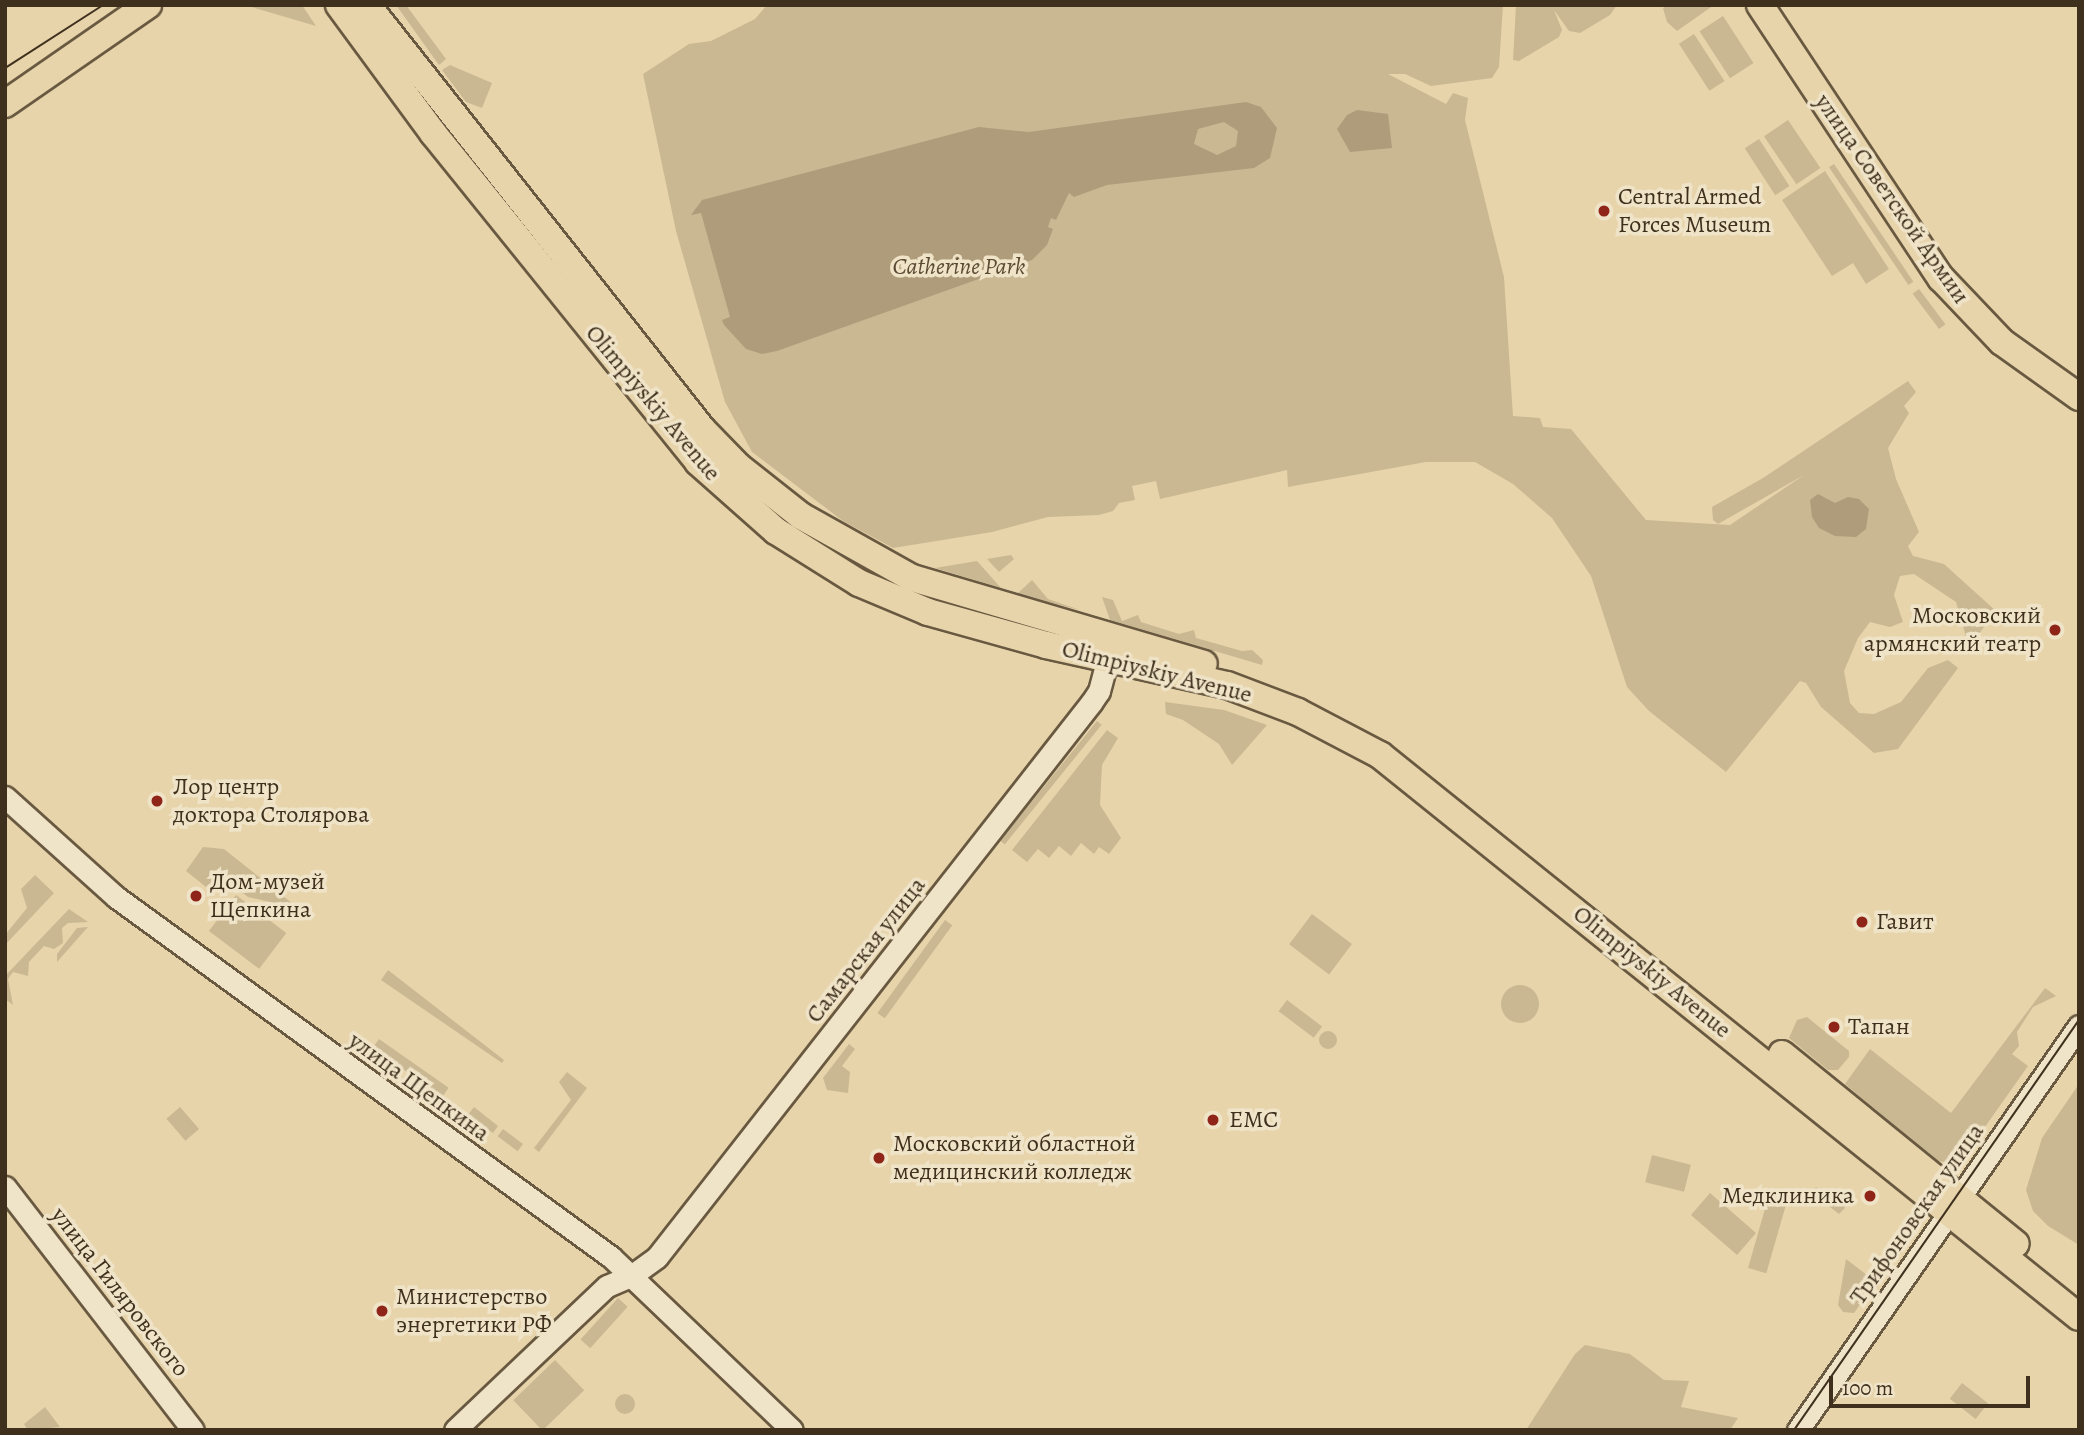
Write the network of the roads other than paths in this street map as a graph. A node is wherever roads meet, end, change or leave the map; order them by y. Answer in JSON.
{"nodes":[{"id":1,"x":148,"y":5,"type":"edge"},
{"id":2,"x":339,"y":5,"type":"edge"},
{"id":3,"x":368,"y":5,"type":"edge"},
{"id":4,"x":1760,"y":5,"type":"edge"},
{"id":5,"x":5,"y":104,"type":"edge"},
{"id":6,"x":2079,"y":397,"type":"edge"},
{"id":7,"x":1111,"y":649,"type":"junction"},
{"id":8,"x":5,"y":797,"type":"edge"},
{"id":9,"x":2079,"y":1026,"type":"edge"},
{"id":10,"x":5,"y":1187,"type":"edge"},
{"id":11,"x":1955,"y":1206,"type":"junction"},
{"id":12,"x":631,"y":1276,"type":"junction"},
{"id":13,"x":2079,"y":1297,"type":"edge"},
{"id":14,"x":2079,"y":1317,"type":"edge"},
{"id":15,"x":193,"y":1430,"type":"edge"},
{"id":16,"x":455,"y":1430,"type":"edge"},
{"id":17,"x":792,"y":1430,"type":"edge"},
{"id":18,"x":1798,"y":1430,"type":"edge"}],
"edges":[{"from":1,"to":5,"type":"main road"},
{"from":2,"to":7,"type":"main road","name":"Olimpiyskiy Avenue"},
{"from":3,"to":7,"type":"main road","name":"Olimpiyskiy Avenue"},
{"from":4,"to":6,"type":"main road","name":"улица Советской Армии"},
{"from":7,"to":11,"type":"main road","name":"Olimpiyskiy Avenue"},
{"from":7,"to":12,"type":"street","name":"Самарская улица"},
{"from":8,"to":12,"type":"street","name":"улица Щепкина"},
{"from":9,"to":11,"type":"street","name":"Трифоновская улица"},
{"from":10,"to":15,"type":"street","name":"улица Гиляровского"},
{"from":11,"to":13,"type":"main road","name":"Olimpiyskiy Avenue"},
{"from":11,"to":14,"type":"main road","name":"Olimpiyskiy Avenue"},
{"from":11,"to":18,"type":"street","name":"Трифоновская улица"},
{"from":12,"to":16,"type":"street","name":"Самарская улица"},
{"from":12,"to":17,"type":"street","name":"улица Щепкина"}]}
